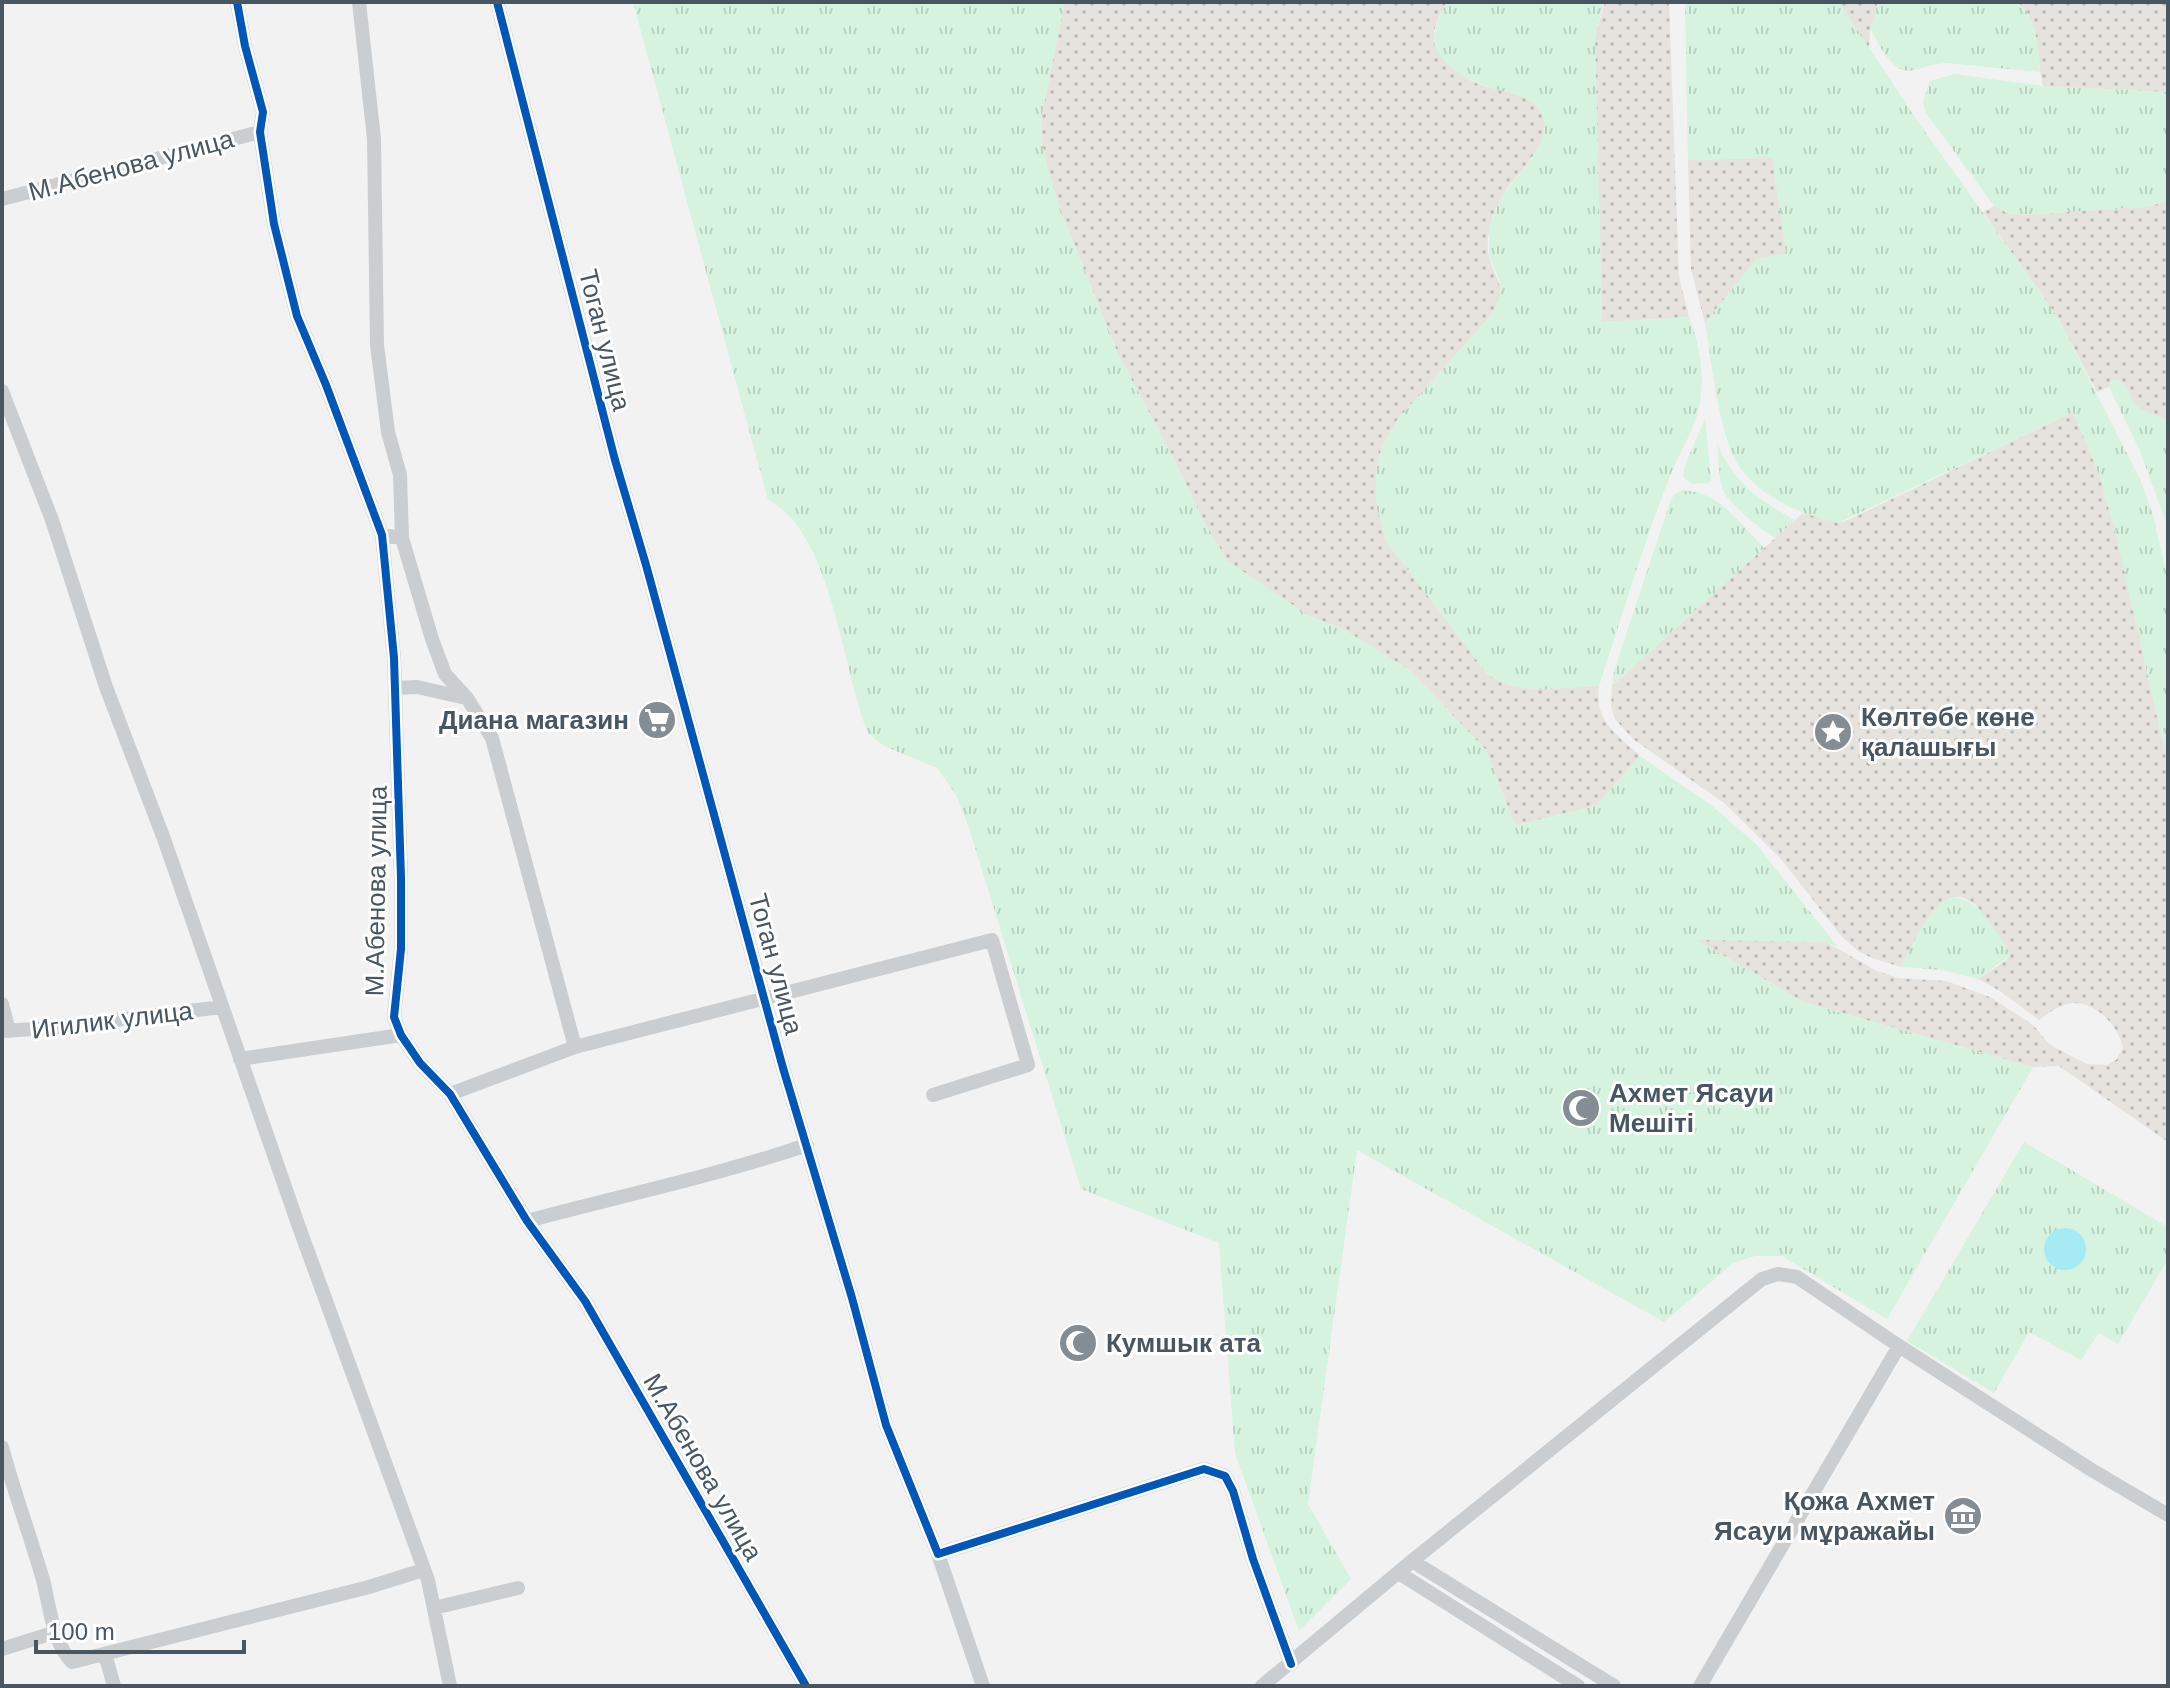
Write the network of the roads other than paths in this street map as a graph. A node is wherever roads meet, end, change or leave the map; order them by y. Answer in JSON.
{"nodes":[{"id":1,"x":237,"y":2,"type":"edge"},
{"id":2,"x":359,"y":2,"type":"edge"},
{"id":3,"x":497,"y":2,"type":"edge"},
{"id":4,"x":260,"y":132,"type":"junction"},
{"id":5,"x":2,"y":199,"type":"edge"},
{"id":6,"x":2,"y":391,"type":"edge"},
{"id":7,"x":382,"y":535,"type":"junction"},
{"id":8,"x":402,"y":538,"type":"junction"},
{"id":9,"x":396,"y":688,"type":"junction"},
{"id":10,"x":467,"y":698,"type":"junction"},
{"id":11,"x":766,"y":999,"type":"junction"},
{"id":12,"x":2,"y":1004,"type":"edge"},
{"id":13,"x":222,"y":1007,"type":"junction"},
{"id":14,"x":5,"y":1031,"type":"edge"},
{"id":15,"x":401,"y":1035,"type":"junction"},
{"id":16,"x":575,"y":1047,"type":"junction"},
{"id":17,"x":240,"y":1059,"type":"junction"},
{"id":18,"x":450,"y":1094,"type":"junction"},
{"id":19,"x":933,"y":1095,"type":"dead end"},
{"id":20,"x":807,"y":1145,"type":"junction"},
{"id":21,"x":527,"y":1221,"type":"junction"},
{"id":22,"x":1899,"y":1346,"type":"junction"},
{"id":23,"x":2,"y":1447,"type":"edge"},
{"id":24,"x":2168,"y":1515,"type":"edge"},
{"id":25,"x":938,"y":1554,"type":"junction"},
{"id":26,"x":1412,"y":1561,"type":"junction"},
{"id":27,"x":423,"y":1570,"type":"junction"},
{"id":28,"x":1399,"y":1573,"type":"junction"},
{"id":29,"x":518,"y":1588,"type":"dead end"},
{"id":30,"x":434,"y":1608,"type":"junction"},
{"id":31,"x":56,"y":1632,"type":"junction"},
{"id":32,"x":2,"y":1649,"type":"edge"},
{"id":33,"x":105,"y":1654,"type":"junction"},
{"id":34,"x":1291,"y":1664,"type":"junction"},
{"id":35,"x":1266,"y":1685,"type":"edge"},
{"id":36,"x":114,"y":1686,"type":"edge"},
{"id":37,"x":450,"y":1686,"type":"edge"},
{"id":38,"x":806,"y":1686,"type":"edge"},
{"id":39,"x":983,"y":1686,"type":"edge"},
{"id":40,"x":1578,"y":1686,"type":"edge"},
{"id":41,"x":1614,"y":1686,"type":"edge"},
{"id":42,"x":1700,"y":1686,"type":"edge"}],
"edges":[{"from":1,"to":4,"type":"street","name":"М.Абенова улица"},
{"from":2,"to":8,"type":"street"},
{"from":3,"to":11,"type":"street","name":"Тоган улица"},
{"from":4,"to":5,"type":"street","name":"М.Абенова улица"},
{"from":4,"to":7,"type":"street","name":"М.Абенова улица"},
{"from":6,"to":13,"type":"street"},
{"from":7,"to":8,"type":"street"},
{"from":7,"to":9,"type":"street","name":"М.Абенова улица"},
{"from":8,"to":10,"type":"street"},
{"from":9,"to":10,"type":"street"},
{"from":9,"to":15,"type":"street","name":"М.Абенова улица"},
{"from":10,"to":16,"type":"street"},
{"from":11,"to":16,"type":"street","name":"Тоган улица"},
{"from":11,"to":19,"type":"street"},
{"from":11,"to":20,"type":"street","name":"Тоган улица"},
{"from":12,"to":14,"type":"street"},
{"from":13,"to":14,"type":"street","name":"Игилик улица"},
{"from":13,"to":17,"type":"street"},
{"from":15,"to":17,"type":"street"},
{"from":15,"to":18,"type":"street","name":"М.Абенова улица"},
{"from":16,"to":18,"type":"street","name":"Тоган улица"},
{"from":17,"to":27,"type":"street"},
{"from":18,"to":21,"type":"street","name":"М.Абенова улица"},
{"from":20,"to":21,"type":"street"},
{"from":20,"to":25,"type":"street","name":"Тоган улица"},
{"from":21,"to":38,"type":"street","name":"М.Абенова улица"},
{"from":22,"to":24,"type":"street"},
{"from":22,"to":26,"type":"street"},
{"from":22,"to":42,"type":"street"},
{"from":23,"to":31,"type":"street"},
{"from":25,"to":34,"type":"street"},
{"from":25,"to":39,"type":"street","name":"Тоган улица"},
{"from":26,"to":28,"type":"street"},
{"from":26,"to":41,"type":"street"},
{"from":27,"to":30,"type":"street"},
{"from":27,"to":33,"type":"street"},
{"from":28,"to":34,"type":"street"},
{"from":28,"to":40,"type":"street"},
{"from":29,"to":30,"type":"street"},
{"from":30,"to":37,"type":"street"},
{"from":31,"to":32,"type":"street"},
{"from":31,"to":33,"type":"street"},
{"from":33,"to":36,"type":"street"},
{"from":34,"to":35,"type":"street"}]}
